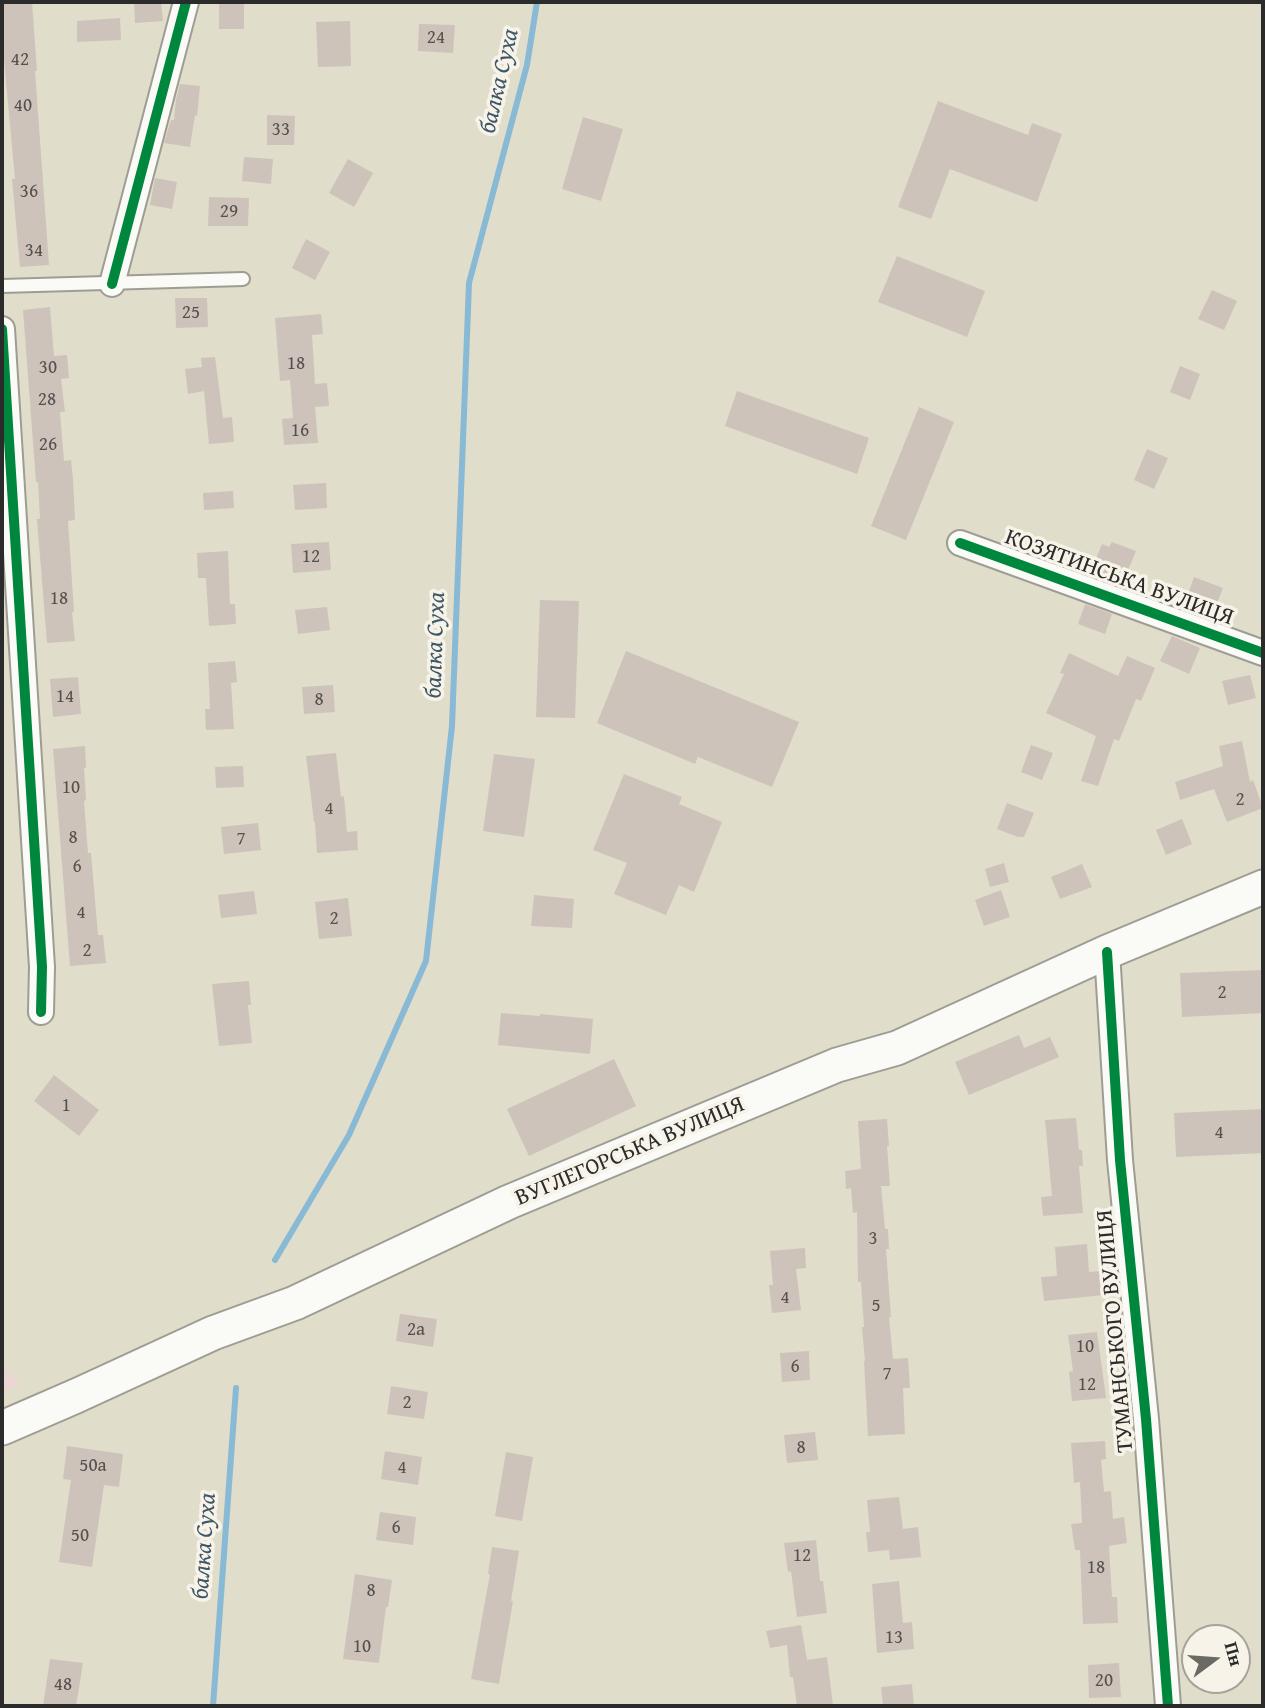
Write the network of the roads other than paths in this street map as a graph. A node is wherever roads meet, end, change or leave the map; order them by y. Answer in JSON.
{"nodes":[{"id":1,"x":186,"y":2,"type":"edge"},
{"id":2,"x":243,"y":279,"type":"dead end"},
{"id":3,"x":113,"y":284,"type":"junction"},
{"id":4,"x":2,"y":286,"type":"edge"},
{"id":5,"x":2,"y":329,"type":"edge"},
{"id":6,"x":960,"y":543,"type":"dead end"},
{"id":7,"x":1263,"y":653,"type":"edge"},
{"id":8,"x":1263,"y":887,"type":"edge"},
{"id":9,"x":1107,"y":952,"type":"junction"},
{"id":10,"x":41,"y":1012,"type":"dead end"},
{"id":11,"x":2,"y":1427,"type":"edge"},
{"id":12,"x":1168,"y":1706,"type":"edge"}],
"edges":[{"from":1,"to":3,"type":"street"},
{"from":2,"to":3,"type":"lane"},
{"from":3,"to":4,"type":"lane"},
{"from":5,"to":10,"type":"street"},
{"from":6,"to":7,"type":"street","name":"КОЗЯТИНСЬКА ВУЛИЦЯ"},
{"from":8,"to":9,"type":"main road","name":"ВУГЛЕГОРСЬКА ВУЛИЦЯ"},
{"from":9,"to":11,"type":"main road","name":"ВУГЛЕГОРСЬКА ВУЛИЦЯ"},
{"from":9,"to":12,"type":"street","name":"ТУМАНСЬКОГО ВУЛИЦЯ"}]}
